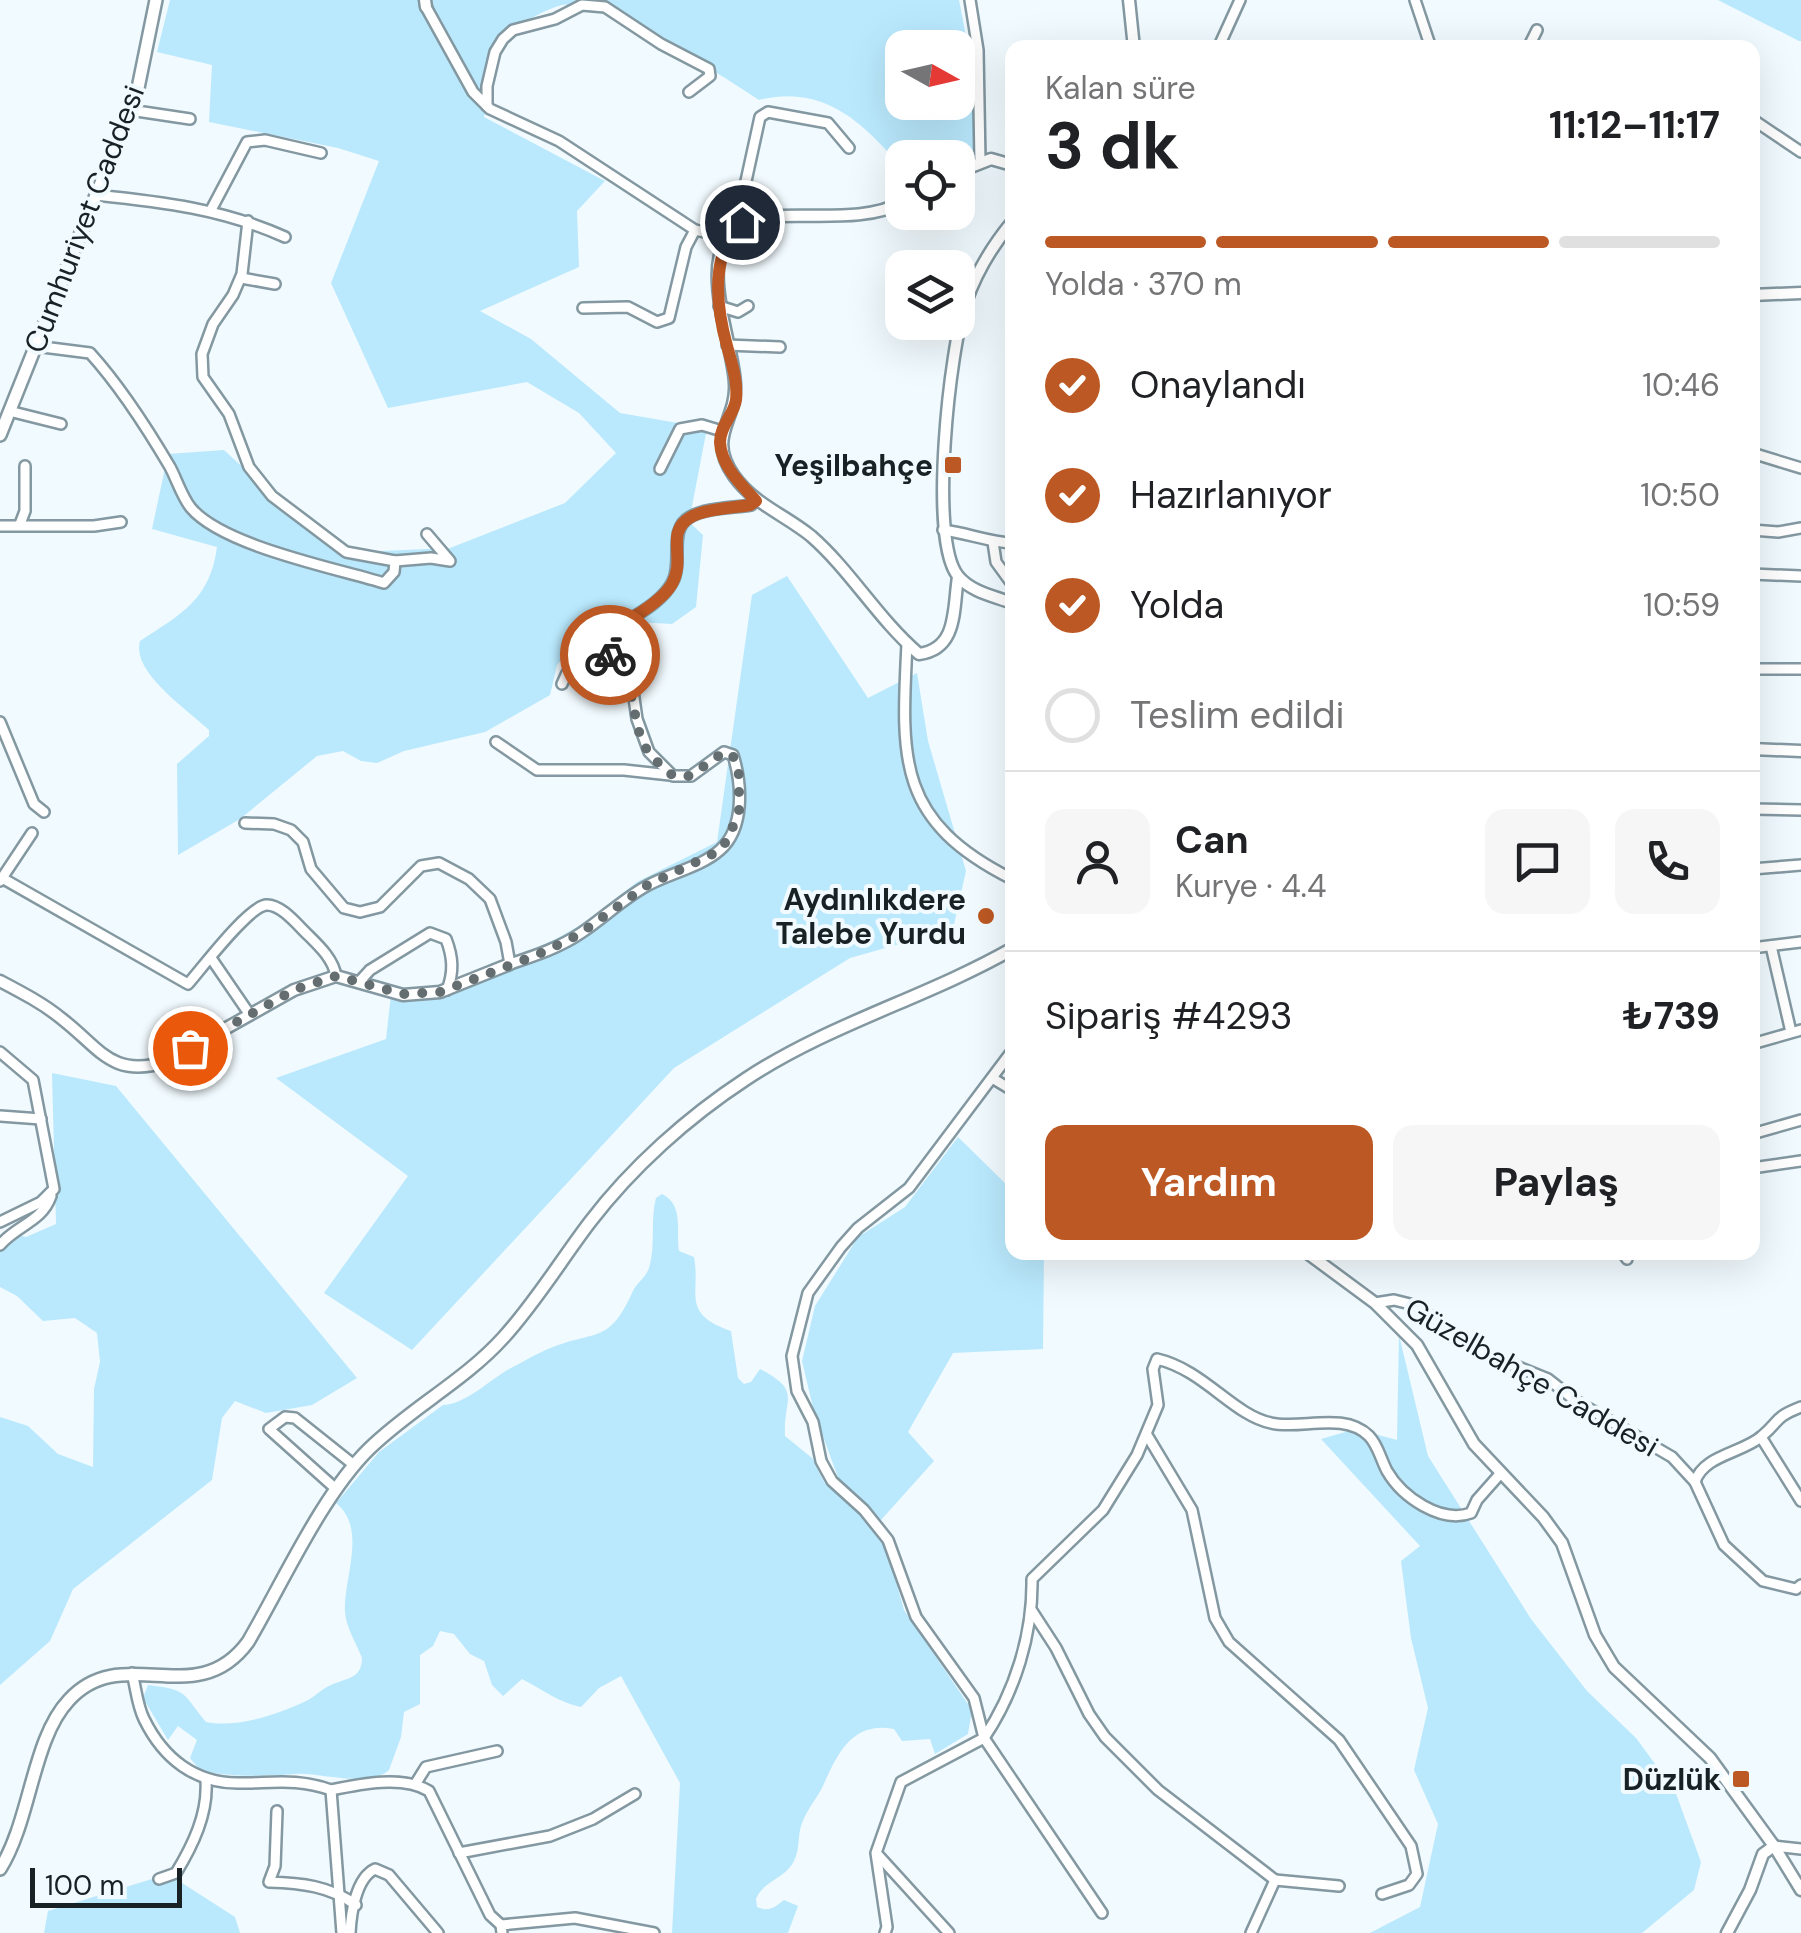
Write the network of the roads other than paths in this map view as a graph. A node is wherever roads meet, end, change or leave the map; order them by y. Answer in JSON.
{"nodes":[{"id":1,"x":156,"y":0,"type":"edge"},
{"id":2,"x":970,"y":0,"type":"edge"},
{"id":3,"x":1129,"y":0,"type":"edge"},
{"id":4,"x":1240,"y":0,"type":"edge"},
{"id":5,"x":1415,"y":0,"type":"edge"},
{"id":6,"x":426,"y":3,"type":"edge"},
{"id":7,"x":1537,"y":30,"type":"dead end"},
{"id":8,"x":1133,"y":40,"type":"edge"},
{"id":9,"x":1221,"y":40,"type":"edge"},
{"id":10,"x":1429,"y":40,"type":"edge"},
{"id":11,"x":1532,"y":40,"type":"edge"},
{"id":12,"x":689,"y":92,"type":"dead end"},
{"id":13,"x":487,"y":106,"type":"junction"},
{"id":14,"x":130,"y":110,"type":"junction"},
{"id":15,"x":190,"y":119,"type":"dead end"},
{"id":16,"x":1760,"y":124,"type":"edge"},
{"id":17,"x":850,"y":148,"type":"dead end"},
{"id":18,"x":321,"y":152,"type":"dead end"},
{"id":19,"x":1801,"y":152,"type":"edge"},
{"id":20,"x":980,"y":162,"type":"junction"},
{"id":21,"x":1005,"y":163,"type":"edge"},
{"id":22,"x":975,"y":164,"type":"edge"},
{"id":23,"x":96,"y":195,"type":"junction"},
{"id":24,"x":211,"y":210,"type":"junction"},
{"id":25,"x":885,"y":210,"type":"edge"},
{"id":26,"x":248,"y":221,"type":"junction"},
{"id":27,"x":742,"y":222,"type":"junction"},
{"id":28,"x":695,"y":230,"type":"junction"},
{"id":29,"x":1005,"y":233,"type":"edge"},
{"id":30,"x":728,"y":236,"type":"junction"},
{"id":31,"x":285,"y":238,"type":"dead end"},
{"id":32,"x":241,"y":278,"type":"junction"},
{"id":33,"x":275,"y":284,"type":"dead end"},
{"id":34,"x":1801,"y":293,"type":"edge"},
{"id":35,"x":1760,"y":296,"type":"edge"},
{"id":36,"x":719,"y":306,"type":"junction"},
{"id":37,"x":748,"y":306,"type":"dead end"},
{"id":38,"x":583,"y":308,"type":"dead end"},
{"id":39,"x":727,"y":345,"type":"junction"},
{"id":40,"x":35,"y":346,"type":"junction"},
{"id":41,"x":780,"y":347,"type":"dead end"},
{"id":42,"x":9,"y":411,"type":"junction"},
{"id":43,"x":61,"y":424,"type":"dead end"},
{"id":44,"x":722,"y":431,"type":"junction"},
{"id":45,"x":0,"y":436,"type":"edge"},
{"id":46,"x":1760,"y":455,"type":"edge"},
{"id":47,"x":24,"y":466,"type":"dead end"},
{"id":48,"x":660,"y":468,"type":"dead end"},
{"id":49,"x":1801,"y":468,"type":"edge"},
{"id":50,"x":756,"y":501,"type":"junction"},
{"id":51,"x":121,"y":522,"type":"dead end"},
{"id":52,"x":20,"y":524,"type":"junction"},
{"id":53,"x":0,"y":526,"type":"edge"},
{"id":54,"x":1801,"y":528,"type":"edge"},
{"id":55,"x":944,"y":530,"type":"junction"},
{"id":56,"x":1760,"y":531,"type":"edge"},
{"id":57,"x":426,"y":534,"type":"dead end"},
{"id":58,"x":994,"y":542,"type":"junction"},
{"id":59,"x":1005,"y":543,"type":"edge"},
{"id":60,"x":394,"y":561,"type":"junction"},
{"id":61,"x":1005,"y":574,"type":"edge"},
{"id":62,"x":1760,"y":574,"type":"edge"},
{"id":63,"x":1801,"y":576,"type":"edge"},
{"id":64,"x":958,"y":577,"type":"junction"},
{"id":65,"x":1005,"y":600,"type":"edge"},
{"id":66,"x":596,"y":640,"type":"junction"},
{"id":67,"x":907,"y":644,"type":"junction"},
{"id":68,"x":1760,"y":669,"type":"edge"},
{"id":69,"x":1801,"y":669,"type":"edge"},
{"id":70,"x":562,"y":684,"type":"dead end"},
{"id":71,"x":0,"y":722,"type":"edge"},
{"id":72,"x":496,"y":742,"type":"dead end"},
{"id":73,"x":1760,"y":750,"type":"edge"},
{"id":74,"x":1801,"y":751,"type":"edge"},
{"id":75,"x":673,"y":776,"type":"junction"},
{"id":76,"x":1760,"y":809,"type":"edge"},
{"id":77,"x":1801,"y":810,"type":"edge"},
{"id":78,"x":44,"y":812,"type":"dead end"},
{"id":79,"x":244,"y":822,"type":"dead end"},
{"id":80,"x":32,"y":833,"type":"dead end"},
{"id":81,"x":1801,"y":865,"type":"edge"},
{"id":82,"x":1760,"y":868,"type":"edge"},
{"id":83,"x":1005,"y":876,"type":"edge"},
{"id":84,"x":1,"y":879,"type":"edge"},
{"id":85,"x":1801,"y":942,"type":"edge"},
{"id":86,"x":1770,"y":946,"type":"junction"},
{"id":87,"x":1760,"y":947,"type":"edge"},
{"id":88,"x":1005,"y":953,"type":"edge"},
{"id":89,"x":211,"y":958,"type":"junction"},
{"id":90,"x":510,"y":964,"type":"junction"},
{"id":91,"x":336,"y":976,"type":"junction"},
{"id":92,"x":0,"y":981,"type":"edge"},
{"id":93,"x":359,"y":982,"type":"junction"},
{"id":94,"x":447,"y":990,"type":"junction"},
{"id":95,"x":250,"y":1015,"type":"junction"},
{"id":96,"x":1796,"y":1031,"type":"edge"},
{"id":97,"x":1760,"y":1042,"type":"edge"},
{"id":98,"x":0,"y":1052,"type":"edge"},
{"id":99,"x":1005,"y":1060,"type":"edge"},
{"id":100,"x":992,"y":1078,"type":"junction"},
{"id":101,"x":1005,"y":1086,"type":"edge"},
{"id":102,"x":0,"y":1116,"type":"edge"},
{"id":103,"x":41,"y":1118,"type":"junction"},
{"id":104,"x":1801,"y":1120,"type":"edge"},
{"id":105,"x":1760,"y":1132,"type":"edge"},
{"id":106,"x":1801,"y":1161,"type":"edge"},
{"id":107,"x":1760,"y":1167,"type":"edge"},
{"id":108,"x":54,"y":1189,"type":"junction"},
{"id":109,"x":0,"y":1222,"type":"edge"},
{"id":110,"x":0,"y":1244,"type":"edge"},
{"id":111,"x":1317,"y":1260,"type":"edge"},
{"id":112,"x":1376,"y":1303,"type":"junction"},
{"id":113,"x":1801,"y":1407,"type":"edge"},
{"id":114,"x":1148,"y":1435,"type":"junction"},
{"id":115,"x":1762,"y":1437,"type":"junction"},
{"id":116,"x":354,"y":1466,"type":"junction"},
{"id":117,"x":1500,"y":1474,"type":"junction"},
{"id":118,"x":1694,"y":1482,"type":"junction"},
{"id":119,"x":336,"y":1489,"type":"junction"},
{"id":120,"x":1801,"y":1501,"type":"edge"},
{"id":121,"x":1801,"y":1585,"type":"edge"},
{"id":122,"x":1032,"y":1611,"type":"junction"},
{"id":123,"x":132,"y":1674,"type":"junction"},
{"id":124,"x":984,"y":1738,"type":"junction"},
{"id":125,"x":497,"y":1752,"type":"dead end"},
{"id":126,"x":206,"y":1781,"type":"junction"},
{"id":127,"x":416,"y":1783,"type":"junction"},
{"id":128,"x":331,"y":1790,"type":"junction"},
{"id":129,"x":635,"y":1794,"type":"dead end"},
{"id":130,"x":278,"y":1811,"type":"dead end"},
{"id":131,"x":1774,"y":1846,"type":"junction"},
{"id":132,"x":1801,"y":1849,"type":"edge"},
{"id":133,"x":458,"y":1853,"type":"junction"},
{"id":134,"x":876,"y":1853,"type":"junction"},
{"id":135,"x":0,"y":1869,"type":"edge"},
{"id":136,"x":159,"y":1879,"type":"dead end"},
{"id":137,"x":1275,"y":1880,"type":"junction"},
{"id":138,"x":1339,"y":1886,"type":"dead end"},
{"id":139,"x":1801,"y":1890,"type":"edge"},
{"id":140,"x":338,"y":1892,"type":"junction"},
{"id":141,"x":1382,"y":1894,"type":"dead end"},
{"id":142,"x":356,"y":1906,"type":"junction"},
{"id":143,"x":1102,"y":1913,"type":"dead end"},
{"id":144,"x":502,"y":1929,"type":"edge"},
{"id":145,"x":342,"y":1933,"type":"edge"},
{"id":146,"x":350,"y":1933,"type":"edge"},
{"id":147,"x":438,"y":1933,"type":"edge"},
{"id":148,"x":654,"y":1933,"type":"edge"},
{"id":149,"x":885,"y":1933,"type":"edge"},
{"id":150,"x":949,"y":1933,"type":"edge"},
{"id":151,"x":1250,"y":1933,"type":"edge"},
{"id":152,"x":1727,"y":1933,"type":"edge"}],
"edges":[{"from":1,"to":14,"type":"main road","name":"Cumhuriyet Caddesi"},
{"from":2,"to":20,"type":"street"},
{"from":3,"to":8,"type":"street"},
{"from":4,"to":9,"type":"street"},
{"from":5,"to":10,"type":"street"},
{"from":6,"to":13,"type":"street"},
{"from":7,"to":11,"type":"street"},
{"from":12,"to":13,"type":"street"},
{"from":13,"to":28,"type":"street"},
{"from":14,"to":15,"type":"street"},
{"from":14,"to":23,"type":"main road","name":"Cumhuriyet Caddesi"},
{"from":16,"to":19,"type":"street"},
{"from":17,"to":27,"type":"street"},
{"from":18,"to":24,"type":"street"},
{"from":20,"to":21,"type":"street"},
{"from":20,"to":22,"type":"street"},
{"from":23,"to":24,"type":"street"},
{"from":23,"to":40,"type":"main road","name":"Cumhuriyet Caddesi"},
{"from":24,"to":26,"type":"street"},
{"from":25,"to":27,"type":"street"},
{"from":26,"to":31,"type":"street"},
{"from":26,"to":32,"type":"street"},
{"from":27,"to":30,"type":"street"},
{"from":28,"to":30,"type":"street"},
{"from":28,"to":38,"type":"street"},
{"from":29,"to":55,"type":"street"},
{"from":30,"to":36,"type":"street"},
{"from":32,"to":33,"type":"street"},
{"from":32,"to":60,"type":"street"},
{"from":34,"to":35,"type":"street"},
{"from":36,"to":37,"type":"street"},
{"from":36,"to":39,"type":"street"},
{"from":39,"to":41,"type":"street"},
{"from":39,"to":44,"type":"street"},
{"from":40,"to":42,"type":"main road","name":"Cumhuriyet Caddesi"},
{"from":40,"to":60,"type":"street"},
{"from":42,"to":43,"type":"street"},
{"from":42,"to":45,"type":"main road","name":"Cumhuriyet Caddesi"},
{"from":44,"to":48,"type":"street"},
{"from":44,"to":50,"type":"street"},
{"from":46,"to":49,"type":"street"},
{"from":47,"to":52,"type":"street"},
{"from":50,"to":66,"type":"street"},
{"from":50,"to":67,"type":"street"},
{"from":51,"to":52,"type":"street"},
{"from":52,"to":53,"type":"street"},
{"from":54,"to":56,"type":"street"},
{"from":55,"to":58,"type":"street"},
{"from":55,"to":64,"type":"street"},
{"from":57,"to":60,"type":"street"},
{"from":58,"to":59,"type":"street"},
{"from":58,"to":61,"type":"street"},
{"from":62,"to":63,"type":"street"},
{"from":64,"to":65,"type":"street"},
{"from":64,"to":67,"type":"street"},
{"from":66,"to":70,"type":"street"},
{"from":66,"to":75,"type":"street"},
{"from":67,"to":83,"type":"street"},
{"from":68,"to":69,"type":"street"},
{"from":71,"to":78,"type":"street"},
{"from":72,"to":75,"type":"street"},
{"from":73,"to":74,"type":"street"},
{"from":75,"to":90,"type":"street"},
{"from":76,"to":77,"type":"street"},
{"from":79,"to":90,"type":"street"},
{"from":80,"to":84,"type":"street"},
{"from":81,"to":82,"type":"street"},
{"from":84,"to":89,"type":"street"},
{"from":85,"to":86,"type":"street"},
{"from":86,"to":87,"type":"street"},
{"from":86,"to":96,"type":"street"},
{"from":88,"to":116,"type":"main road"},
{"from":89,"to":91,"type":"street"},
{"from":89,"to":95,"type":"street"},
{"from":90,"to":94,"type":"street"},
{"from":91,"to":93,"type":"street"},
{"from":91,"to":95,"type":"street"},
{"from":92,"to":95,"type":"street"},
{"from":93,"to":94,"type":"street"},
{"from":93,"to":94,"type":"street"},
{"from":96,"to":97,"type":"street"},
{"from":98,"to":103,"type":"street"},
{"from":99,"to":100,"type":"street"},
{"from":100,"to":101,"type":"street"},
{"from":100,"to":124,"type":"street"},
{"from":102,"to":103,"type":"street"},
{"from":103,"to":108,"type":"street"},
{"from":104,"to":105,"type":"street"},
{"from":106,"to":107,"type":"street"},
{"from":108,"to":109,"type":"street"},
{"from":108,"to":110,"type":"street"},
{"from":111,"to":112,"type":"street"},
{"from":112,"to":117,"type":"street"},
{"from":112,"to":118,"type":"street","name":"Güzelbahçe Caddesi"},
{"from":113,"to":115,"type":"street"},
{"from":114,"to":117,"type":"street"},
{"from":114,"to":122,"type":"street"},
{"from":114,"to":141,"type":"street"},
{"from":115,"to":118,"type":"street"},
{"from":115,"to":120,"type":"street"},
{"from":116,"to":119,"type":"main road"},
{"from":116,"to":119,"type":"street"},
{"from":117,"to":131,"type":"street"},
{"from":118,"to":121,"type":"street","name":"Güzelbahçe Caddesi"},
{"from":119,"to":123,"type":"main road"},
{"from":122,"to":124,"type":"street"},
{"from":122,"to":137,"type":"street"},
{"from":123,"to":126,"type":"street"},
{"from":123,"to":135,"type":"main road"},
{"from":124,"to":134,"type":"street"},
{"from":124,"to":143,"type":"street"},
{"from":125,"to":127,"type":"street"},
{"from":126,"to":128,"type":"street"},
{"from":126,"to":136,"type":"street"},
{"from":127,"to":128,"type":"street"},
{"from":127,"to":133,"type":"street"},
{"from":128,"to":140,"type":"street"},
{"from":129,"to":133,"type":"street"},
{"from":130,"to":140,"type":"street"},
{"from":131,"to":132,"type":"street"},
{"from":131,"to":139,"type":"street"},
{"from":131,"to":152,"type":"street"},
{"from":133,"to":144,"type":"street"},
{"from":134,"to":149,"type":"street"},
{"from":134,"to":150,"type":"street"},
{"from":137,"to":138,"type":"street"},
{"from":137,"to":151,"type":"street"},
{"from":140,"to":142,"type":"street"},
{"from":140,"to":145,"type":"street"},
{"from":142,"to":146,"type":"street"},
{"from":142,"to":147,"type":"street"},
{"from":144,"to":148,"type":"street"}]}
